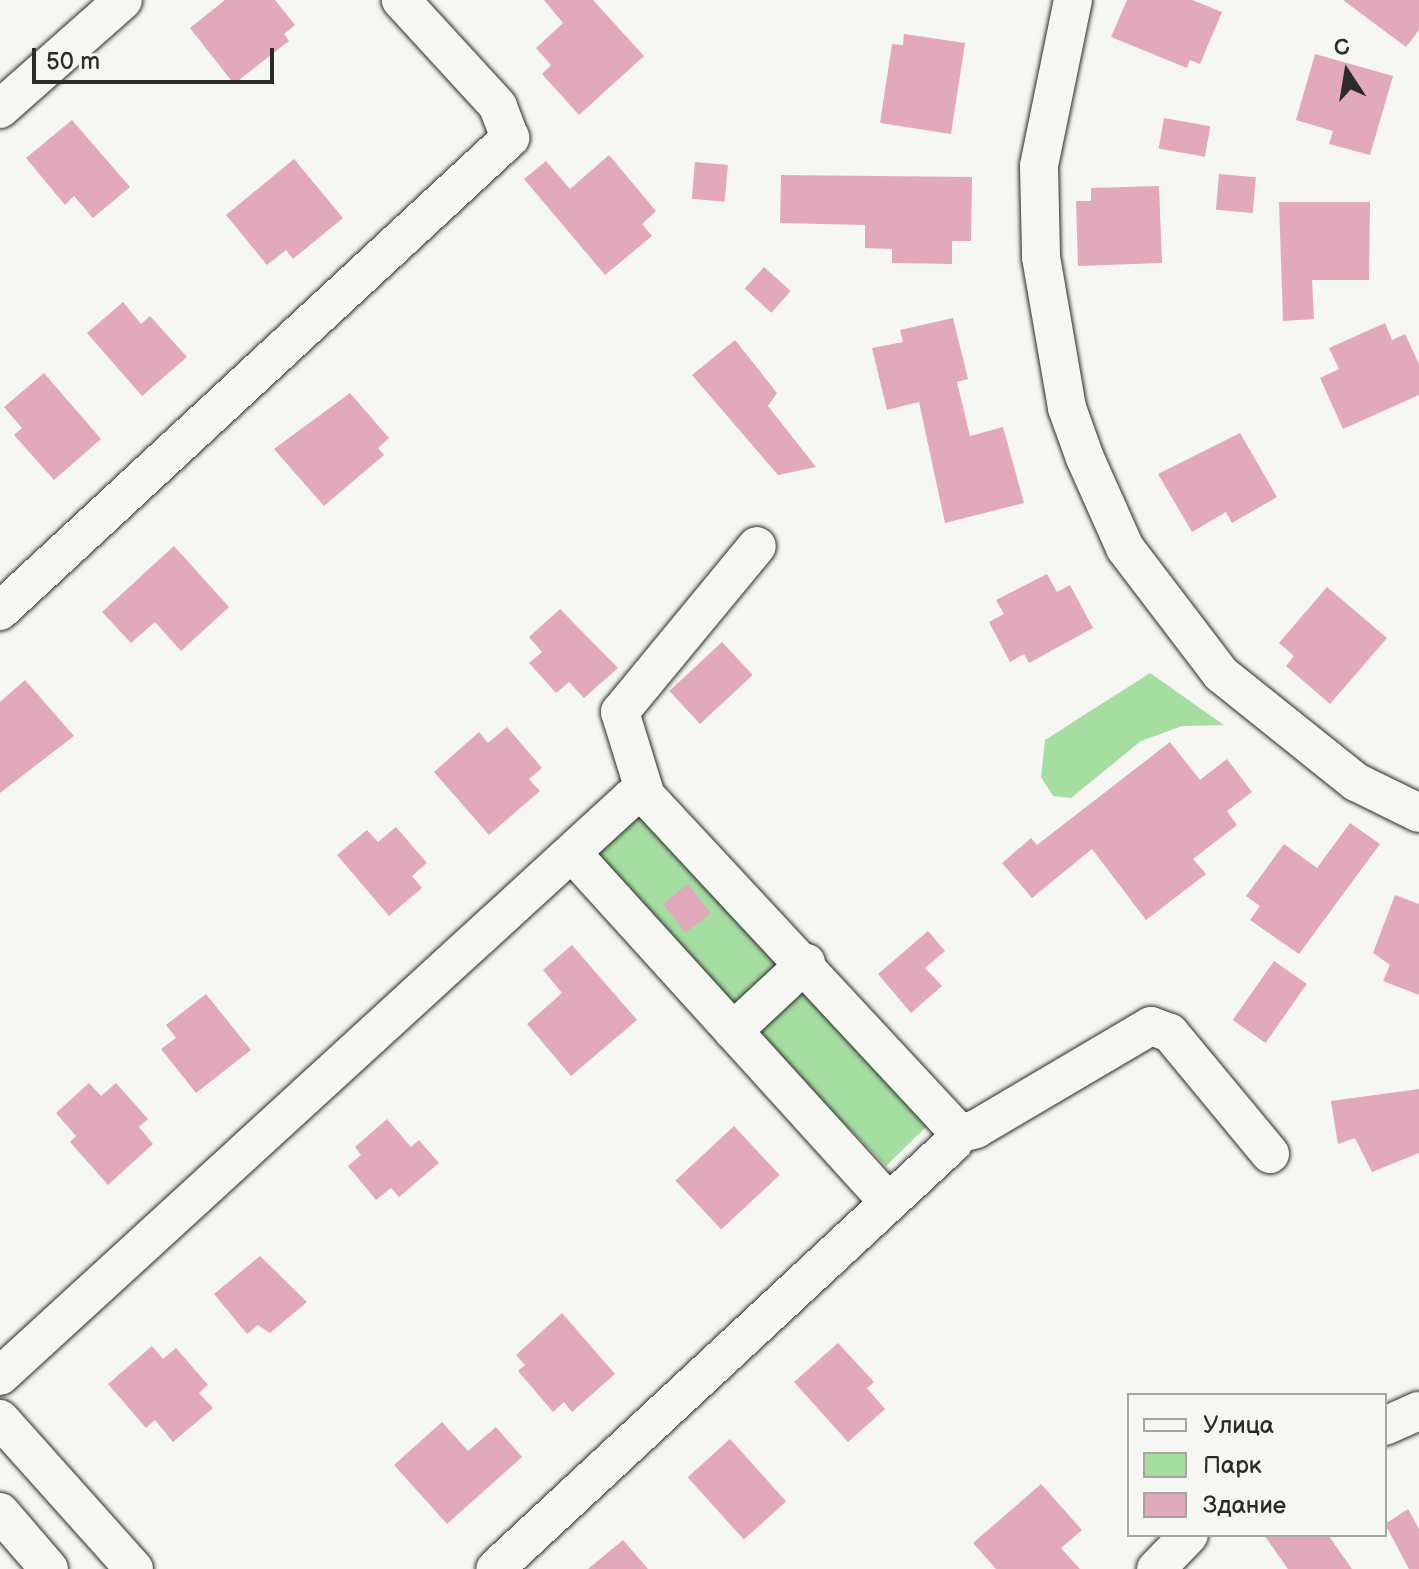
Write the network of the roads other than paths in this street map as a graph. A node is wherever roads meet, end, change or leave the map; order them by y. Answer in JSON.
{"nodes":[{"id":1,"x":123,"y":0,"type":"edge"},
{"id":2,"x":401,"y":0,"type":"edge"},
{"id":3,"x":1073,"y":0,"type":"edge"},
{"id":4,"x":0,"y":109,"type":"edge"},
{"id":5,"x":757,"y":546,"type":"dead end"},
{"id":6,"x":0,"y":611,"type":"edge"},
{"id":7,"x":646,"y":796,"type":"junction"},
{"id":8,"x":1419,"y":813,"type":"edge"},
{"id":9,"x":572,"y":853,"type":"junction"},
{"id":10,"x":806,"y":963,"type":"junction"},
{"id":11,"x":733,"y":1031,"type":"junction"},
{"id":12,"x":954,"y":1135,"type":"junction"},
{"id":13,"x":1270,"y":1154,"type":"dead end"},
{"id":14,"x":889,"y":1203,"type":"junction"},
{"id":15,"x":0,"y":1376,"type":"edge"},
{"id":16,"x":1419,"y":1411,"type":"edge"},
{"id":17,"x":0,"y":1419,"type":"edge"},
{"id":18,"x":1387,"y":1425,"type":"edge"},
{"id":19,"x":0,"y":1512,"type":"edge"},
{"id":20,"x":1187,"y":1537,"type":"edge"},
{"id":21,"x":1158,"y":1568,"type":"edge"},
{"id":22,"x":49,"y":1569,"type":"edge"},
{"id":23,"x":134,"y":1569,"type":"edge"},
{"id":24,"x":495,"y":1569,"type":"edge"}],
"edges":[{"from":1,"to":4,"type":"street"},
{"from":2,"to":6,"type":"street"},
{"from":3,"to":8,"type":"street"},
{"from":5,"to":7,"type":"street"},
{"from":7,"to":9,"type":"street"},
{"from":7,"to":10,"type":"street"},
{"from":9,"to":11,"type":"street"},
{"from":9,"to":15,"type":"street"},
{"from":10,"to":11,"type":"street"},
{"from":10,"to":12,"type":"street"},
{"from":11,"to":14,"type":"street"},
{"from":12,"to":13,"type":"street"},
{"from":12,"to":14,"type":"street"},
{"from":14,"to":24,"type":"street"},
{"from":16,"to":18,"type":"street"},
{"from":17,"to":23,"type":"street"},
{"from":19,"to":22,"type":"street"},
{"from":20,"to":21,"type":"street"}]}
